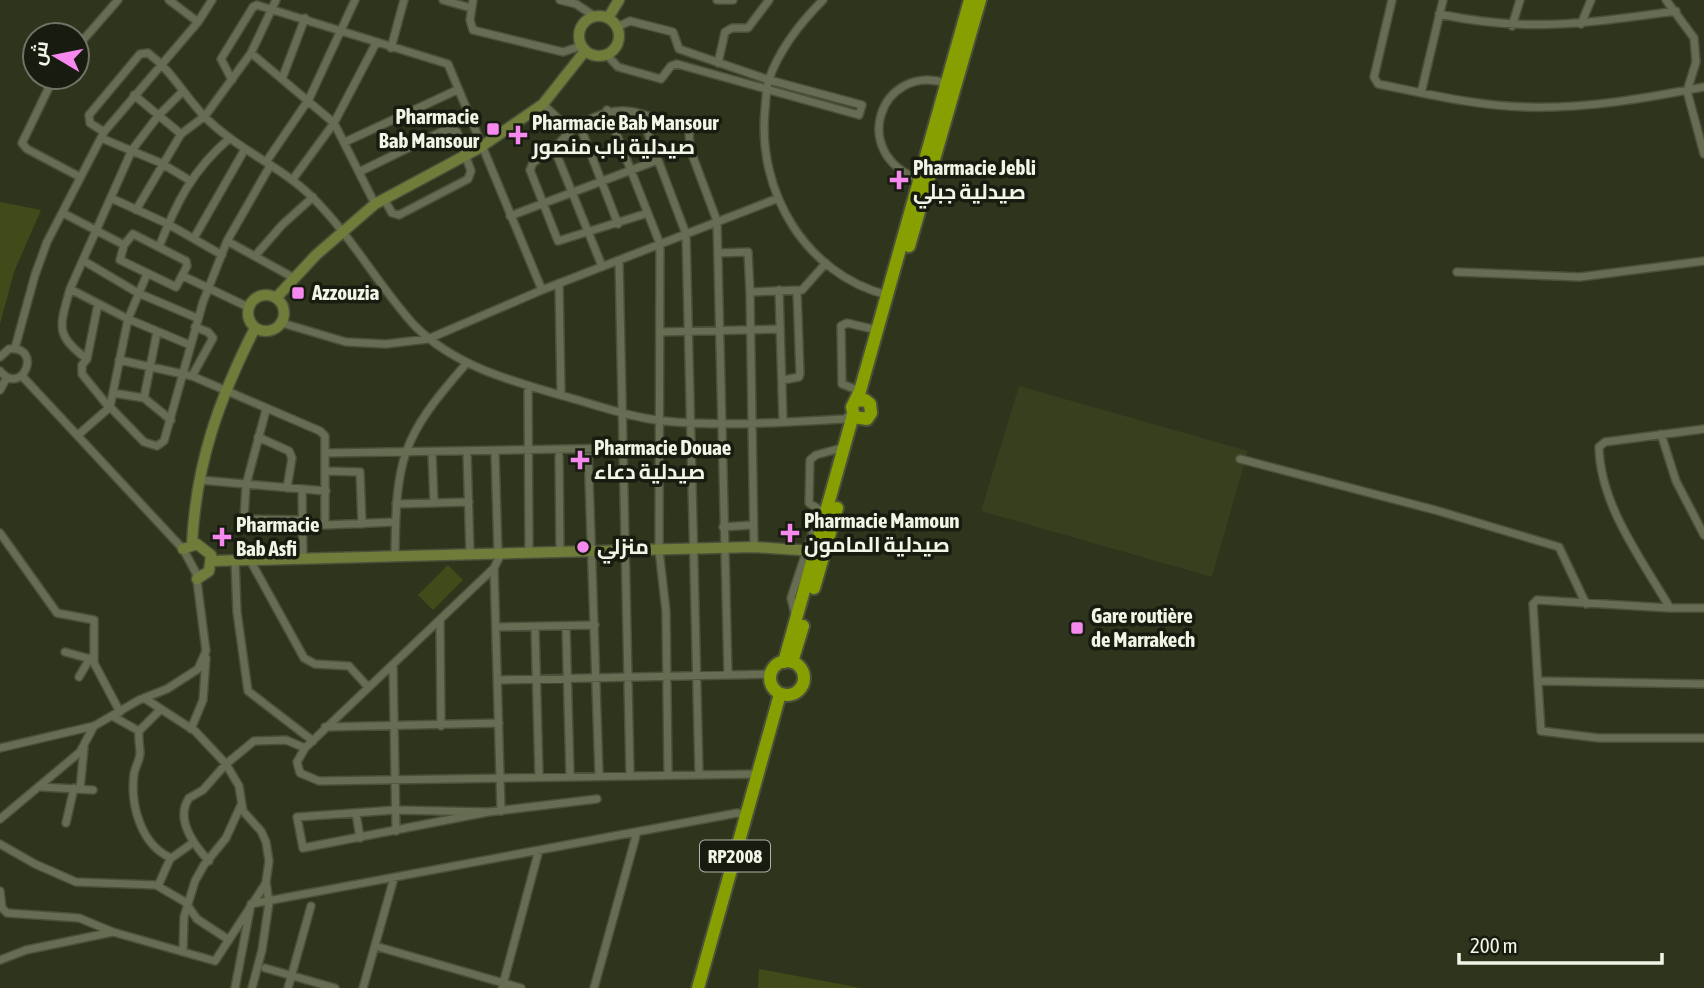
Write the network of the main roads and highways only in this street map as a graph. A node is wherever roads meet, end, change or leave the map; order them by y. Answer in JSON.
{"nodes":[{"id":1,"x":970,"y":0,"type":"edge"},
{"id":2,"x":980,"y":0,"type":"edge"},
{"id":3,"x":858,"y":405,"type":"junction"},
{"id":4,"x":788,"y":662,"type":"junction"},
{"id":5,"x":784,"y":694,"type":"junction"},
{"id":6,"x":698,"y":988,"type":"edge"}],
"edges":[{"from":1,"to":3,"type":"highway","number":"RP2008"},
{"from":2,"to":3,"type":"highway","number":"RP2008"},
{"from":3,"to":4,"type":"highway","number":"RP2008"},
{"from":3,"to":4,"type":"highway","number":"RP2008"},
{"from":4,"to":5,"type":"highway"},
{"from":4,"to":5,"type":"highway","number":"RP2008"},
{"from":5,"to":6,"type":"highway","number":"RP2008"}]}
